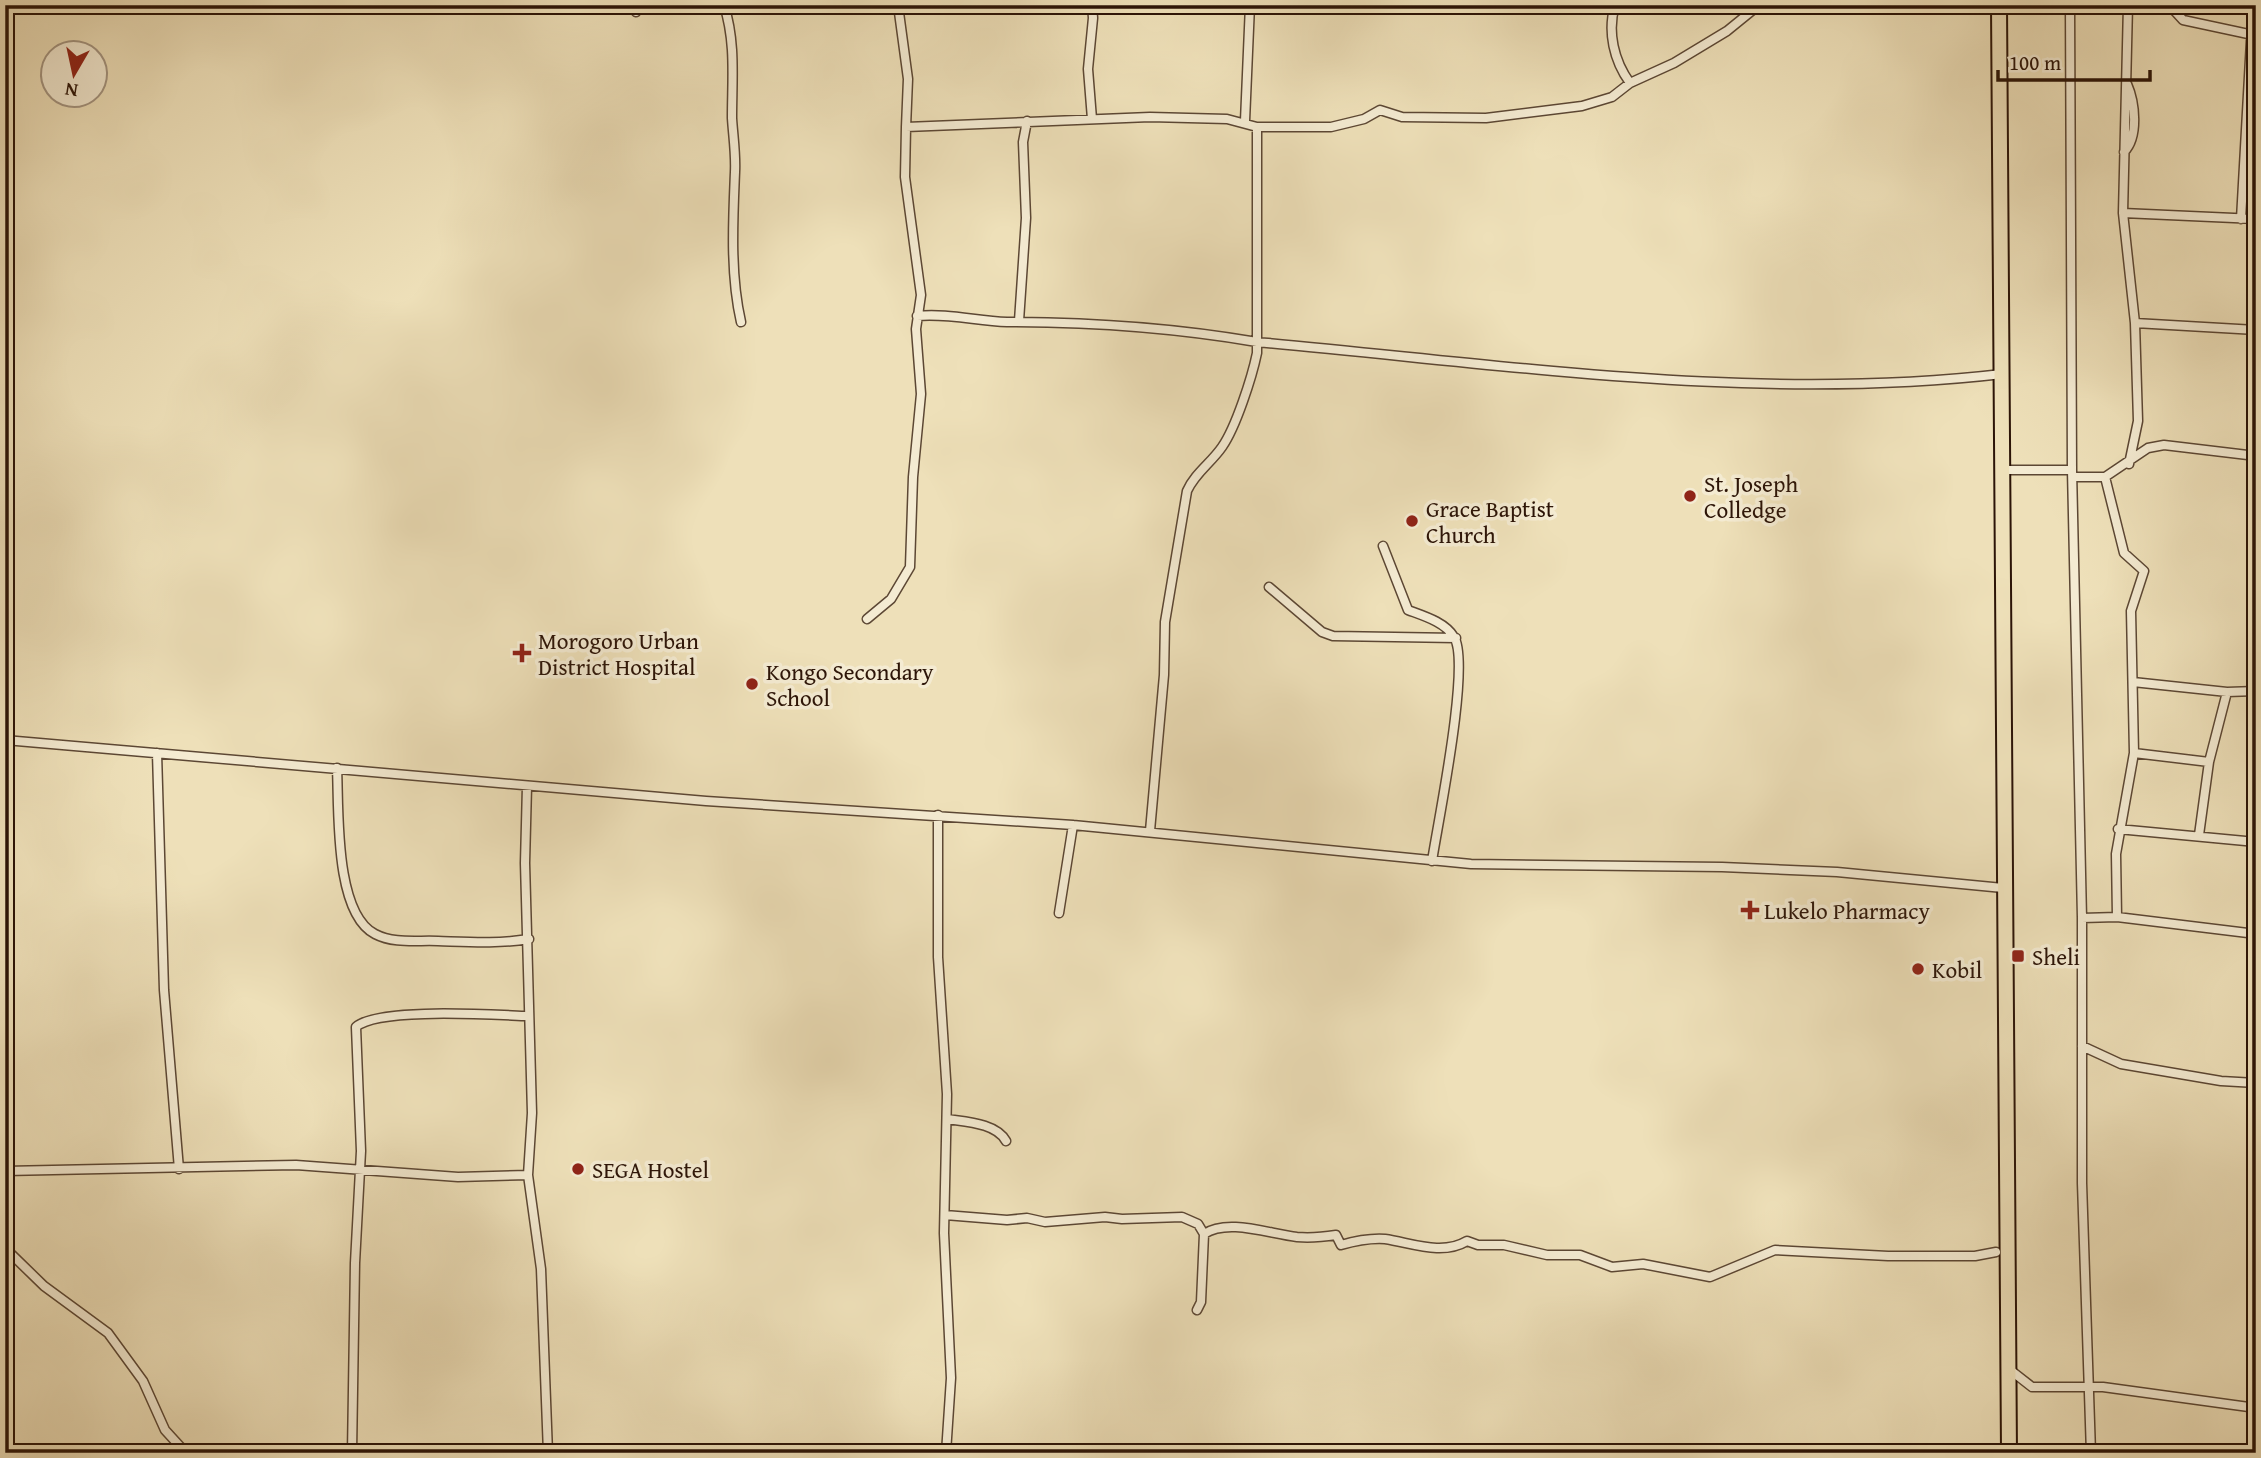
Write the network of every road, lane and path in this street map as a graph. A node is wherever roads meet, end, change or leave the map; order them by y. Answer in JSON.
{"nodes":[{"id":1,"x":724,"y":5,"type":"edge"},
{"id":2,"x":898,"y":5,"type":"edge"},
{"id":3,"x":1092,"y":5,"type":"edge"},
{"id":4,"x":1250,"y":5,"type":"edge"},
{"id":5,"x":1615,"y":5,"type":"edge"},
{"id":6,"x":1759,"y":5,"type":"edge"},
{"id":7,"x":1999,"y":5,"type":"edge"},
{"id":8,"x":2070,"y":5,"type":"edge"},
{"id":9,"x":2127,"y":5,"type":"edge"},
{"id":10,"x":2253,"y":5,"type":"edge"},
{"id":11,"x":2172,"y":8,"type":"dead end"},
{"id":12,"x":2253,"y":36,"type":"junction"},
{"id":13,"x":2253,"y":73,"type":"edge"},
{"id":14,"x":1630,"y":83,"type":"junction"},
{"id":15,"x":1091,"y":120,"type":"junction"},
{"id":16,"x":1027,"y":121,"type":"junction"},
{"id":17,"x":1245,"y":121,"type":"junction"},
{"id":18,"x":2251,"y":124,"type":"edge"},
{"id":19,"x":906,"y":127,"type":"junction"},
{"id":20,"x":1257,"y":127,"type":"junction"},
{"id":21,"x":2246,"y":138,"type":"junction"},
{"id":22,"x":2256,"y":141,"type":"edge"},
{"id":23,"x":2123,"y":213,"type":"junction"},
{"id":24,"x":2241,"y":219,"type":"junction"},
{"id":25,"x":2256,"y":219,"type":"edge"},
{"id":26,"x":917,"y":316,"type":"junction"},
{"id":27,"x":1019,"y":321,"type":"junction"},
{"id":28,"x":741,"y":322,"type":"dead end"},
{"id":29,"x":2135,"y":323,"type":"junction"},
{"id":30,"x":2256,"y":330,"type":"edge"},
{"id":31,"x":1257,"y":342,"type":"junction"},
{"id":32,"x":2002,"y":374,"type":"junction"},
{"id":33,"x":2256,"y":456,"type":"edge"},
{"id":34,"x":2129,"y":464,"type":"junction"},
{"id":35,"x":2001,"y":470,"type":"junction"},
{"id":36,"x":2073,"y":474,"type":"junction"},
{"id":37,"x":2105,"y":477,"type":"junction"},
{"id":38,"x":1383,"y":546,"type":"dead end"},
{"id":39,"x":1269,"y":587,"type":"dead end"},
{"id":40,"x":867,"y":619,"type":"dead end"},
{"id":41,"x":1456,"y":638,"type":"junction"},
{"id":42,"x":2133,"y":682,"type":"junction"},
{"id":43,"x":2256,"y":691,"type":"edge"},
{"id":44,"x":2227,"y":692,"type":"junction"},
{"id":45,"x":5,"y":740,"type":"edge"},
{"id":46,"x":157,"y":753,"type":"junction"},
{"id":47,"x":2134,"y":753,"type":"junction"},
{"id":48,"x":2209,"y":762,"type":"junction"},
{"id":49,"x":337,"y":768,"type":"junction"},
{"id":50,"x":527,"y":786,"type":"junction"},
{"id":51,"x":939,"y":815,"type":"junction"},
{"id":52,"x":1073,"y":825,"type":"junction"},
{"id":53,"x":2118,"y":829,"type":"junction"},
{"id":54,"x":1150,"y":831,"type":"junction"},
{"id":55,"x":2199,"y":835,"type":"junction"},
{"id":56,"x":2256,"y":842,"type":"edge"},
{"id":57,"x":1432,"y":861,"type":"junction"},
{"id":58,"x":2003,"y":888,"type":"junction"},
{"id":59,"x":1059,"y":913,"type":"dead end"},
{"id":60,"x":2117,"y":917,"type":"junction"},
{"id":61,"x":2082,"y":918,"type":"junction"},
{"id":62,"x":2256,"y":934,"type":"edge"},
{"id":63,"x":529,"y":939,"type":"junction"},
{"id":64,"x":527,"y":1016,"type":"junction"},
{"id":65,"x":2082,"y":1046,"type":"junction"},
{"id":66,"x":2256,"y":1083,"type":"edge"},
{"id":67,"x":947,"y":1119,"type":"junction"},
{"id":68,"x":1006,"y":1141,"type":"dead end"},
{"id":69,"x":179,"y":1169,"type":"junction"},
{"id":70,"x":360,"y":1169,"type":"junction"},
{"id":71,"x":5,"y":1171,"type":"edge"},
{"id":72,"x":528,"y":1175,"type":"junction"},
{"id":73,"x":945,"y":1215,"type":"junction"},
{"id":74,"x":1204,"y":1234,"type":"junction"},
{"id":75,"x":5,"y":1248,"type":"edge"},
{"id":76,"x":1996,"y":1252,"type":"dead end"},
{"id":77,"x":1197,"y":1310,"type":"dead end"},
{"id":78,"x":2009,"y":1369,"type":"junction"},
{"id":79,"x":2089,"y":1387,"type":"junction"},
{"id":80,"x":2256,"y":1408,"type":"edge"},
{"id":81,"x":186,"y":1453,"type":"edge"},
{"id":82,"x":352,"y":1453,"type":"edge"},
{"id":83,"x":548,"y":1453,"type":"edge"},
{"id":84,"x":946,"y":1453,"type":"edge"},
{"id":85,"x":2009,"y":1453,"type":"edge"},
{"id":86,"x":2091,"y":1453,"type":"edge"}],
"edges":[{"from":1,"to":28,"type":"street"},
{"from":2,"to":19,"type":"street"},
{"from":3,"to":15,"type":"street"},
{"from":4,"to":17,"type":"street"},
{"from":5,"to":14,"type":"street"},
{"from":6,"to":14,"type":"street"},
{"from":7,"to":32,"type":"highway"},
{"from":8,"to":36,"type":"street"},
{"from":9,"to":23,"type":"street"},
{"from":10,"to":12,"type":"street"},
{"from":11,"to":12,"type":"street"},
{"from":12,"to":13,"type":"street"},
{"from":13,"to":18,"type":"street"},
{"from":14,"to":20,"type":"street"},
{"from":15,"to":16,"type":"street"},
{"from":15,"to":17,"type":"street"},
{"from":16,"to":19,"type":"street"},
{"from":16,"to":27,"type":"street"},
{"from":17,"to":20,"type":"street"},
{"from":18,"to":21,"type":"street"},
{"from":19,"to":26,"type":"street"},
{"from":20,"to":31,"type":"street"},
{"from":21,"to":22,"type":"street"},
{"from":21,"to":24,"type":"street"},
{"from":23,"to":24,"type":"street"},
{"from":23,"to":29,"type":"street"},
{"from":24,"to":25,"type":"street"},
{"from":26,"to":27,"type":"street"},
{"from":26,"to":40,"type":"street"},
{"from":27,"to":31,"type":"street"},
{"from":29,"to":30,"type":"street"},
{"from":29,"to":34,"type":"street"},
{"from":31,"to":32,"type":"street"},
{"from":31,"to":54,"type":"street"},
{"from":32,"to":35,"type":"highway"},
{"from":33,"to":34,"type":"street"},
{"from":34,"to":37,"type":"street"},
{"from":35,"to":36,"type":"street"},
{"from":35,"to":58,"type":"highway"},
{"from":36,"to":37,"type":"street"},
{"from":36,"to":61,"type":"street"},
{"from":37,"to":42,"type":"street"},
{"from":38,"to":41,"type":"street"},
{"from":39,"to":41,"type":"street"},
{"from":41,"to":57,"type":"street"},
{"from":42,"to":44,"type":"street"},
{"from":42,"to":47,"type":"street"},
{"from":43,"to":44,"type":"street"},
{"from":44,"to":48,"type":"street"},
{"from":45,"to":46,"type":"street"},
{"from":46,"to":49,"type":"street"},
{"from":46,"to":69,"type":"street"},
{"from":47,"to":48,"type":"street"},
{"from":47,"to":53,"type":"street"},
{"from":48,"to":55,"type":"street"},
{"from":49,"to":50,"type":"street"},
{"from":49,"to":63,"type":"street"},
{"from":50,"to":51,"type":"street"},
{"from":50,"to":63,"type":"street"},
{"from":51,"to":52,"type":"street"},
{"from":51,"to":67,"type":"street"},
{"from":52,"to":54,"type":"street"},
{"from":52,"to":59,"type":"street"},
{"from":53,"to":55,"type":"street"},
{"from":53,"to":60,"type":"street"},
{"from":54,"to":57,"type":"street"},
{"from":55,"to":56,"type":"street"},
{"from":57,"to":58,"type":"street"},
{"from":58,"to":78,"type":"highway"},
{"from":60,"to":61,"type":"street"},
{"from":60,"to":62,"type":"street"},
{"from":61,"to":65,"type":"street"},
{"from":63,"to":64,"type":"street"},
{"from":64,"to":70,"type":"street"},
{"from":64,"to":72,"type":"street"},
{"from":65,"to":66,"type":"street"},
{"from":65,"to":79,"type":"street"},
{"from":67,"to":68,"type":"street"},
{"from":67,"to":73,"type":"street"},
{"from":69,"to":70,"type":"street"},
{"from":69,"to":71,"type":"street"},
{"from":70,"to":72,"type":"street"},
{"from":70,"to":82,"type":"street"},
{"from":72,"to":83,"type":"street"},
{"from":73,"to":74,"type":"street"},
{"from":73,"to":84,"type":"street"},
{"from":74,"to":76,"type":"street"},
{"from":74,"to":77,"type":"street"},
{"from":75,"to":81,"type":"street"},
{"from":78,"to":79,"type":"street"},
{"from":78,"to":85,"type":"highway"},
{"from":79,"to":80,"type":"street"},
{"from":79,"to":86,"type":"street"}]}
